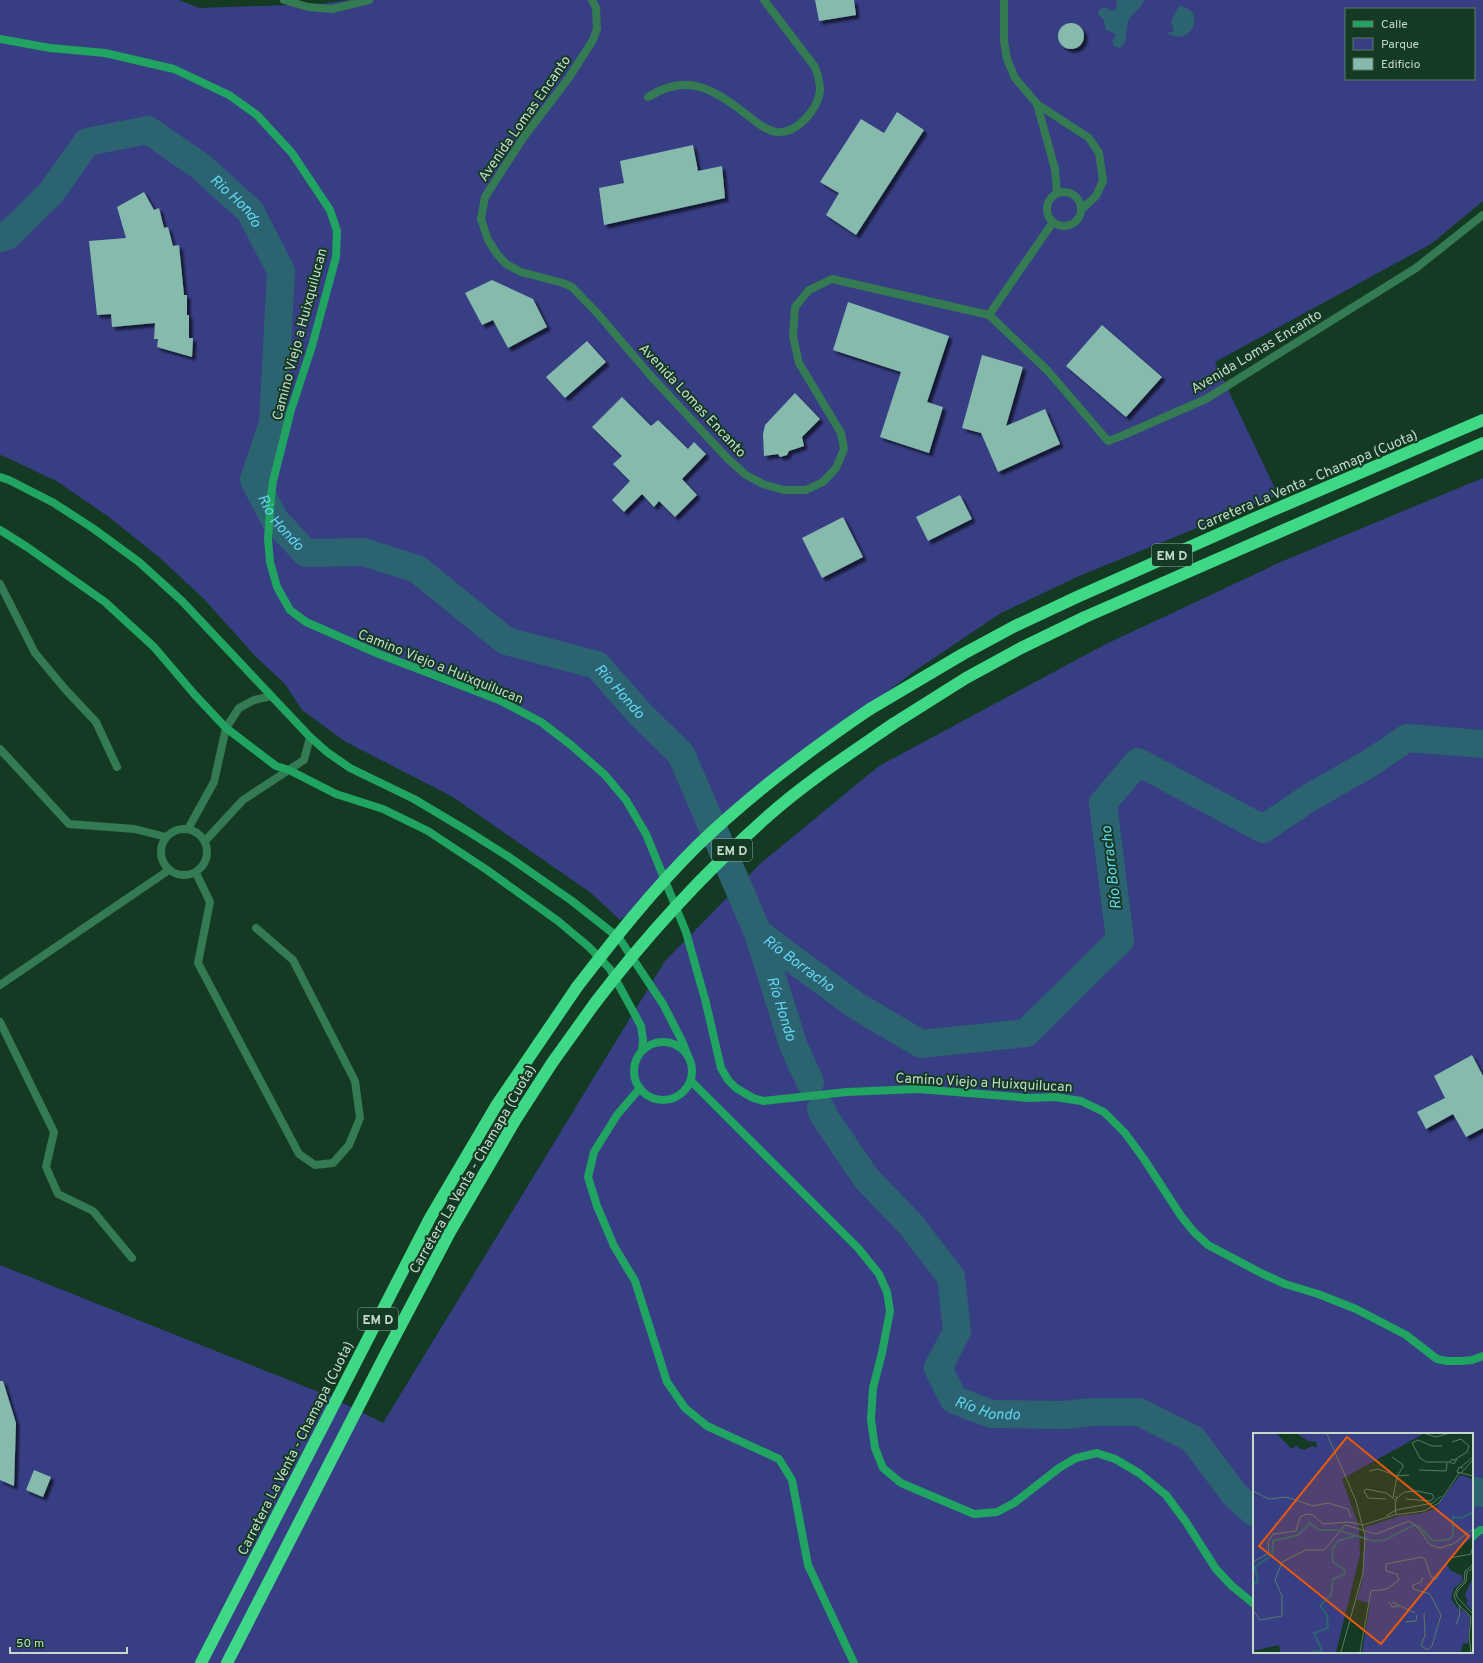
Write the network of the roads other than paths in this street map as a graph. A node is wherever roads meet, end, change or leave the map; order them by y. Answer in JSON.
{"nodes":[{"id":1,"x":284,"y":0,"type":"edge"},
{"id":2,"x":369,"y":0,"type":"edge"},
{"id":3,"x":592,"y":0,"type":"edge"},
{"id":4,"x":764,"y":0,"type":"edge"},
{"id":5,"x":1004,"y":0,"type":"edge"},
{"id":6,"x":0,"y":39,"type":"edge"},
{"id":7,"x":648,"y":97,"type":"dead end"},
{"id":8,"x":1037,"y":104,"type":"junction"},
{"id":9,"x":1056,"y":193,"type":"junction"},
{"id":10,"x":1082,"y":209,"type":"junction"},
{"id":11,"x":1483,"y":215,"type":"edge"},
{"id":12,"x":1053,"y":222,"type":"junction"},
{"id":13,"x":989,"y":315,"type":"junction"},
{"id":14,"x":1483,"y":420,"type":"edge"},
{"id":15,"x":1483,"y":443,"type":"edge"},
{"id":16,"x":0,"y":477,"type":"edge"},
{"id":17,"x":0,"y":530,"type":"edge"},
{"id":18,"x":0,"y":584,"type":"edge"},
{"id":19,"x":271,"y":696,"type":"junction"},
{"id":20,"x":226,"y":728,"type":"junction"},
{"id":21,"x":310,"y":737,"type":"junction"},
{"id":22,"x":0,"y":749,"type":"edge"},
{"id":23,"x":116,"y":767,"type":"dead end"},
{"id":24,"x":289,"y":770,"type":"junction"},
{"id":25,"x":188,"y":829,"type":"junction"},
{"id":26,"x":166,"y":837,"type":"junction"},
{"id":27,"x":205,"y":841,"type":"junction"},
{"id":28,"x":169,"y":870,"type":"junction"},
{"id":29,"x":196,"y":874,"type":"junction"},
{"id":30,"x":256,"y":928,"type":"dead end"},
{"id":31,"x":0,"y":985,"type":"edge"},
{"id":32,"x":0,"y":1022,"type":"edge"},
{"id":33,"x":642,"y":1051,"type":"junction"},
{"id":34,"x":687,"y":1054,"type":"junction"},
{"id":35,"x":691,"y":1081,"type":"junction"},
{"id":36,"x":640,"y":1088,"type":"junction"},
{"id":37,"x":132,"y":1258,"type":"dead end"},
{"id":38,"x":1483,"y":1356,"type":"edge"},
{"id":39,"x":1483,"y":1530,"type":"edge"},
{"id":40,"x":1473,"y":1536,"type":"edge"},
{"id":41,"x":1253,"y":1603,"type":"edge"},
{"id":42,"x":201,"y":1663,"type":"edge"},
{"id":43,"x":227,"y":1663,"type":"edge"},
{"id":44,"x":854,"y":1663,"type":"edge"}],
"edges":[{"from":1,"to":2,"type":"street"},
{"from":3,"to":13,"type":"street","name":"Avenida Lomas Encanto"},
{"from":4,"to":7,"type":"street"},
{"from":5,"to":8,"type":"street"},
{"from":6,"to":38,"type":"main road","name":"Camino Viejo a Huixquilucan"},
{"from":8,"to":9,"type":"street"},
{"from":8,"to":10,"type":"street"},
{"from":9,"to":10,"type":"street"},
{"from":9,"to":12,"type":"street"},
{"from":10,"to":12,"type":"street"},
{"from":11,"to":13,"type":"street","name":"Avenida Lomas Encanto"},
{"from":12,"to":13,"type":"street"},
{"from":14,"to":42,"type":"highway","name":"Carretera La Venta - Chamapa (Cuota)","number":"EM D","bridge":true},
{"from":15,"to":43,"type":"highway","name":"Carretera La Venta - Chamapa (Cuota)","number":"EM D","bridge":true},
{"from":16,"to":19,"type":"main road"},
{"from":17,"to":20,"type":"main road"},
{"from":18,"to":23,"type":"street"},
{"from":19,"to":20,"type":"street"},
{"from":19,"to":21,"type":"main road"},
{"from":20,"to":24,"type":"main road"},
{"from":20,"to":25,"type":"street"},
{"from":21,"to":24,"type":"street"},
{"from":21,"to":34,"type":"main road"},
{"from":22,"to":26,"type":"street"},
{"from":24,"to":27,"type":"street"},
{"from":24,"to":33,"type":"main road"},
{"from":25,"to":26,"type":"street"},
{"from":25,"to":27,"type":"street"},
{"from":26,"to":28,"type":"street"},
{"from":27,"to":29,"type":"street"},
{"from":28,"to":29,"type":"street"},
{"from":28,"to":31,"type":"street"},
{"from":29,"to":30,"type":"street"},
{"from":32,"to":37,"type":"street"},
{"from":33,"to":34,"type":"main road"},
{"from":33,"to":36,"type":"main road"},
{"from":34,"to":35,"type":"main road"},
{"from":35,"to":36,"type":"main road"},
{"from":35,"to":41,"type":"main road"},
{"from":36,"to":44,"type":"main road"},
{"from":39,"to":40,"type":"main road"}]}
